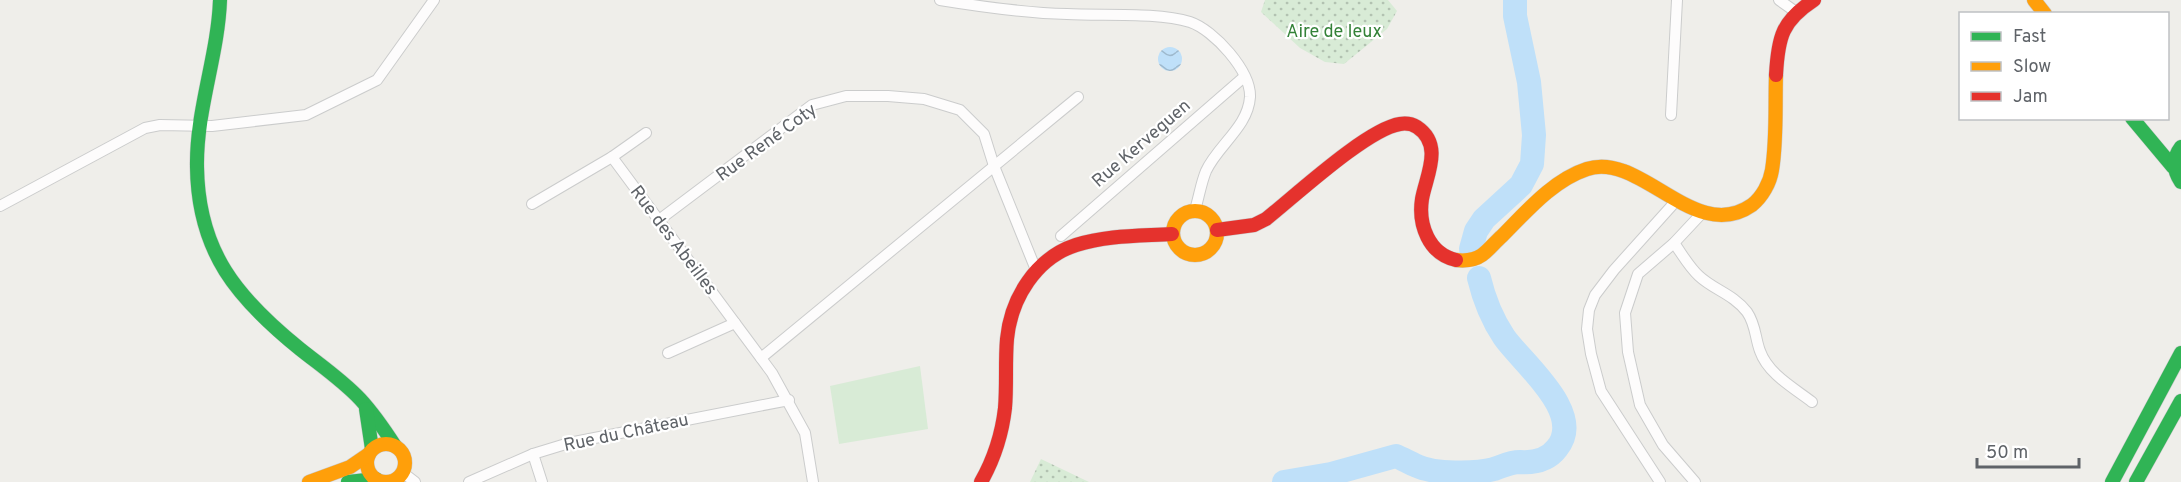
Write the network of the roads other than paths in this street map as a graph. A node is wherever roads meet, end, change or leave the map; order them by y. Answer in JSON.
{"nodes":[{"id":1,"x":220,"y":0,"type":"edge"},
{"id":2,"x":434,"y":0,"type":"edge"},
{"id":3,"x":940,"y":0,"type":"edge"},
{"id":4,"x":1677,"y":0,"type":"edge"},
{"id":5,"x":1779,"y":0,"type":"edge"},
{"id":6,"x":1814,"y":0,"type":"edge"},
{"id":7,"x":2034,"y":0,"type":"edge"},
{"id":8,"x":1796,"y":12,"type":"junction"},
{"id":9,"x":2043,"y":12,"type":"edge"},
{"id":10,"x":1244,"y":77,"type":"junction"},
{"id":11,"x":1078,"y":97,"type":"dead end"},
{"id":12,"x":1671,"y":115,"type":"dead end"},
{"id":13,"x":2134,"y":120,"type":"edge"},
{"id":14,"x":199,"y":125,"type":"junction"},
{"id":15,"x":646,"y":133,"type":"dead end"},
{"id":16,"x":2149,"y":139,"type":"junction"},
{"id":17,"x":2181,"y":146,"type":"edge"},
{"id":18,"x":612,"y":157,"type":"junction"},
{"id":19,"x":994,"y":166,"type":"junction"},
{"id":20,"x":2173,"y":167,"type":"junction"},
{"id":21,"x":2181,"y":182,"type":"edge"},
{"id":22,"x":1676,"y":201,"type":"junction"},
{"id":23,"x":532,"y":204,"type":"dead end"},
{"id":24,"x":0,"y":206,"type":"edge"},
{"id":25,"x":1195,"y":210,"type":"junction"},
{"id":26,"x":1703,"y":212,"type":"junction"},
{"id":27,"x":659,"y":220,"type":"junction"},
{"id":28,"x":1217,"y":230,"type":"junction"},
{"id":29,"x":1172,"y":234,"type":"junction"},
{"id":30,"x":1061,"y":236,"type":"dead end"},
{"id":31,"x":1674,"y":243,"type":"junction"},
{"id":32,"x":1036,"y":270,"type":"junction"},
{"id":33,"x":735,"y":323,"type":"junction"},
{"id":34,"x":668,"y":352,"type":"dead end"},
{"id":35,"x":2181,"y":353,"type":"edge"},
{"id":36,"x":761,"y":358,"type":"junction"},
{"id":37,"x":789,"y":400,"type":"junction"},
{"id":38,"x":2181,"y":401,"type":"edge"},
{"id":39,"x":1812,"y":402,"type":"dead end"},
{"id":40,"x":365,"y":406,"type":"junction"},
{"id":41,"x":395,"y":446,"type":"junction"},
{"id":42,"x":370,"y":451,"type":"junction"},
{"id":43,"x":533,"y":454,"type":"junction"},
{"id":44,"x":396,"y":478,"type":"edge"},
{"id":45,"x":376,"y":479,"type":"junction"},
{"id":46,"x":309,"y":482,"type":"edge"},
{"id":47,"x":348,"y":482,"type":"edge"},
{"id":48,"x":415,"y":482,"type":"edge"},
{"id":49,"x":469,"y":482,"type":"edge"},
{"id":50,"x":542,"y":482,"type":"edge"},
{"id":51,"x":813,"y":482,"type":"edge"},
{"id":52,"x":981,"y":482,"type":"edge"},
{"id":53,"x":1660,"y":482,"type":"edge"},
{"id":54,"x":1695,"y":482,"type":"edge"},
{"id":55,"x":2112,"y":482,"type":"edge"},
{"id":56,"x":2136,"y":482,"type":"edge"}],
"edges":[{"from":1,"to":14,"type":"main road"},
{"from":2,"to":14,"type":"street"},
{"from":3,"to":10,"type":"street"},
{"from":4,"to":12,"type":"street"},
{"from":5,"to":8,"type":"street"},
{"from":6,"to":8,"type":"main road"},
{"from":7,"to":9,"type":"main road"},
{"from":8,"to":26,"type":"main road"},
{"from":10,"to":25,"type":"street"},
{"from":10,"to":30,"type":"street","name":"Rue Kerveguen"},
{"from":11,"to":19,"type":"street"},
{"from":13,"to":16,"type":"main road"},
{"from":14,"to":24,"type":"street"},
{"from":14,"to":40,"type":"main road"},
{"from":15,"to":18,"type":"street"},
{"from":16,"to":17,"type":"main road"},
{"from":16,"to":20,"type":"main road"},
{"from":17,"to":20,"type":"main road"},
{"from":18,"to":23,"type":"street"},
{"from":18,"to":27,"type":"street","name":"Rue des Abeilles"},
{"from":19,"to":27,"type":"street","name":"Rue René Coty"},
{"from":19,"to":32,"type":"street","name":"Rue René Coty"},
{"from":19,"to":36,"type":"street"},
{"from":20,"to":21,"type":"main road"},
{"from":22,"to":26,"type":"main road"},
{"from":22,"to":28,"type":"main road"},
{"from":22,"to":53,"type":"street"},
{"from":25,"to":28,"type":"main road"},
{"from":25,"to":29,"type":"main road"},
{"from":26,"to":31,"type":"street"},
{"from":27,"to":33,"type":"street","name":"Rue des Abeilles"},
{"from":28,"to":29,"type":"main road"},
{"from":29,"to":32,"type":"main road"},
{"from":31,"to":39,"type":"street"},
{"from":31,"to":54,"type":"street"},
{"from":32,"to":52,"type":"main road"},
{"from":33,"to":34,"type":"street"},
{"from":33,"to":36,"type":"street","name":"Rue des Abeilles"},
{"from":35,"to":55,"type":"main road"},
{"from":36,"to":37,"type":"street","name":"Rue des Abeilles"},
{"from":37,"to":43,"type":"street","name":"Rue du Château"},
{"from":37,"to":51,"type":"street","name":"Rue des Abeilles"},
{"from":38,"to":56,"type":"main road"},
{"from":40,"to":41,"type":"main road"},
{"from":40,"to":42,"type":"main road"},
{"from":41,"to":42,"type":"main road"},
{"from":41,"to":44,"type":"main road"},
{"from":42,"to":45,"type":"main road"},
{"from":42,"to":46,"type":"main road"},
{"from":43,"to":49,"type":"street","name":"Rue du Château"},
{"from":43,"to":50,"type":"street"},
{"from":44,"to":45,"type":"main road"},
{"from":44,"to":48,"type":"street"},
{"from":45,"to":47,"type":"main road"}]}
